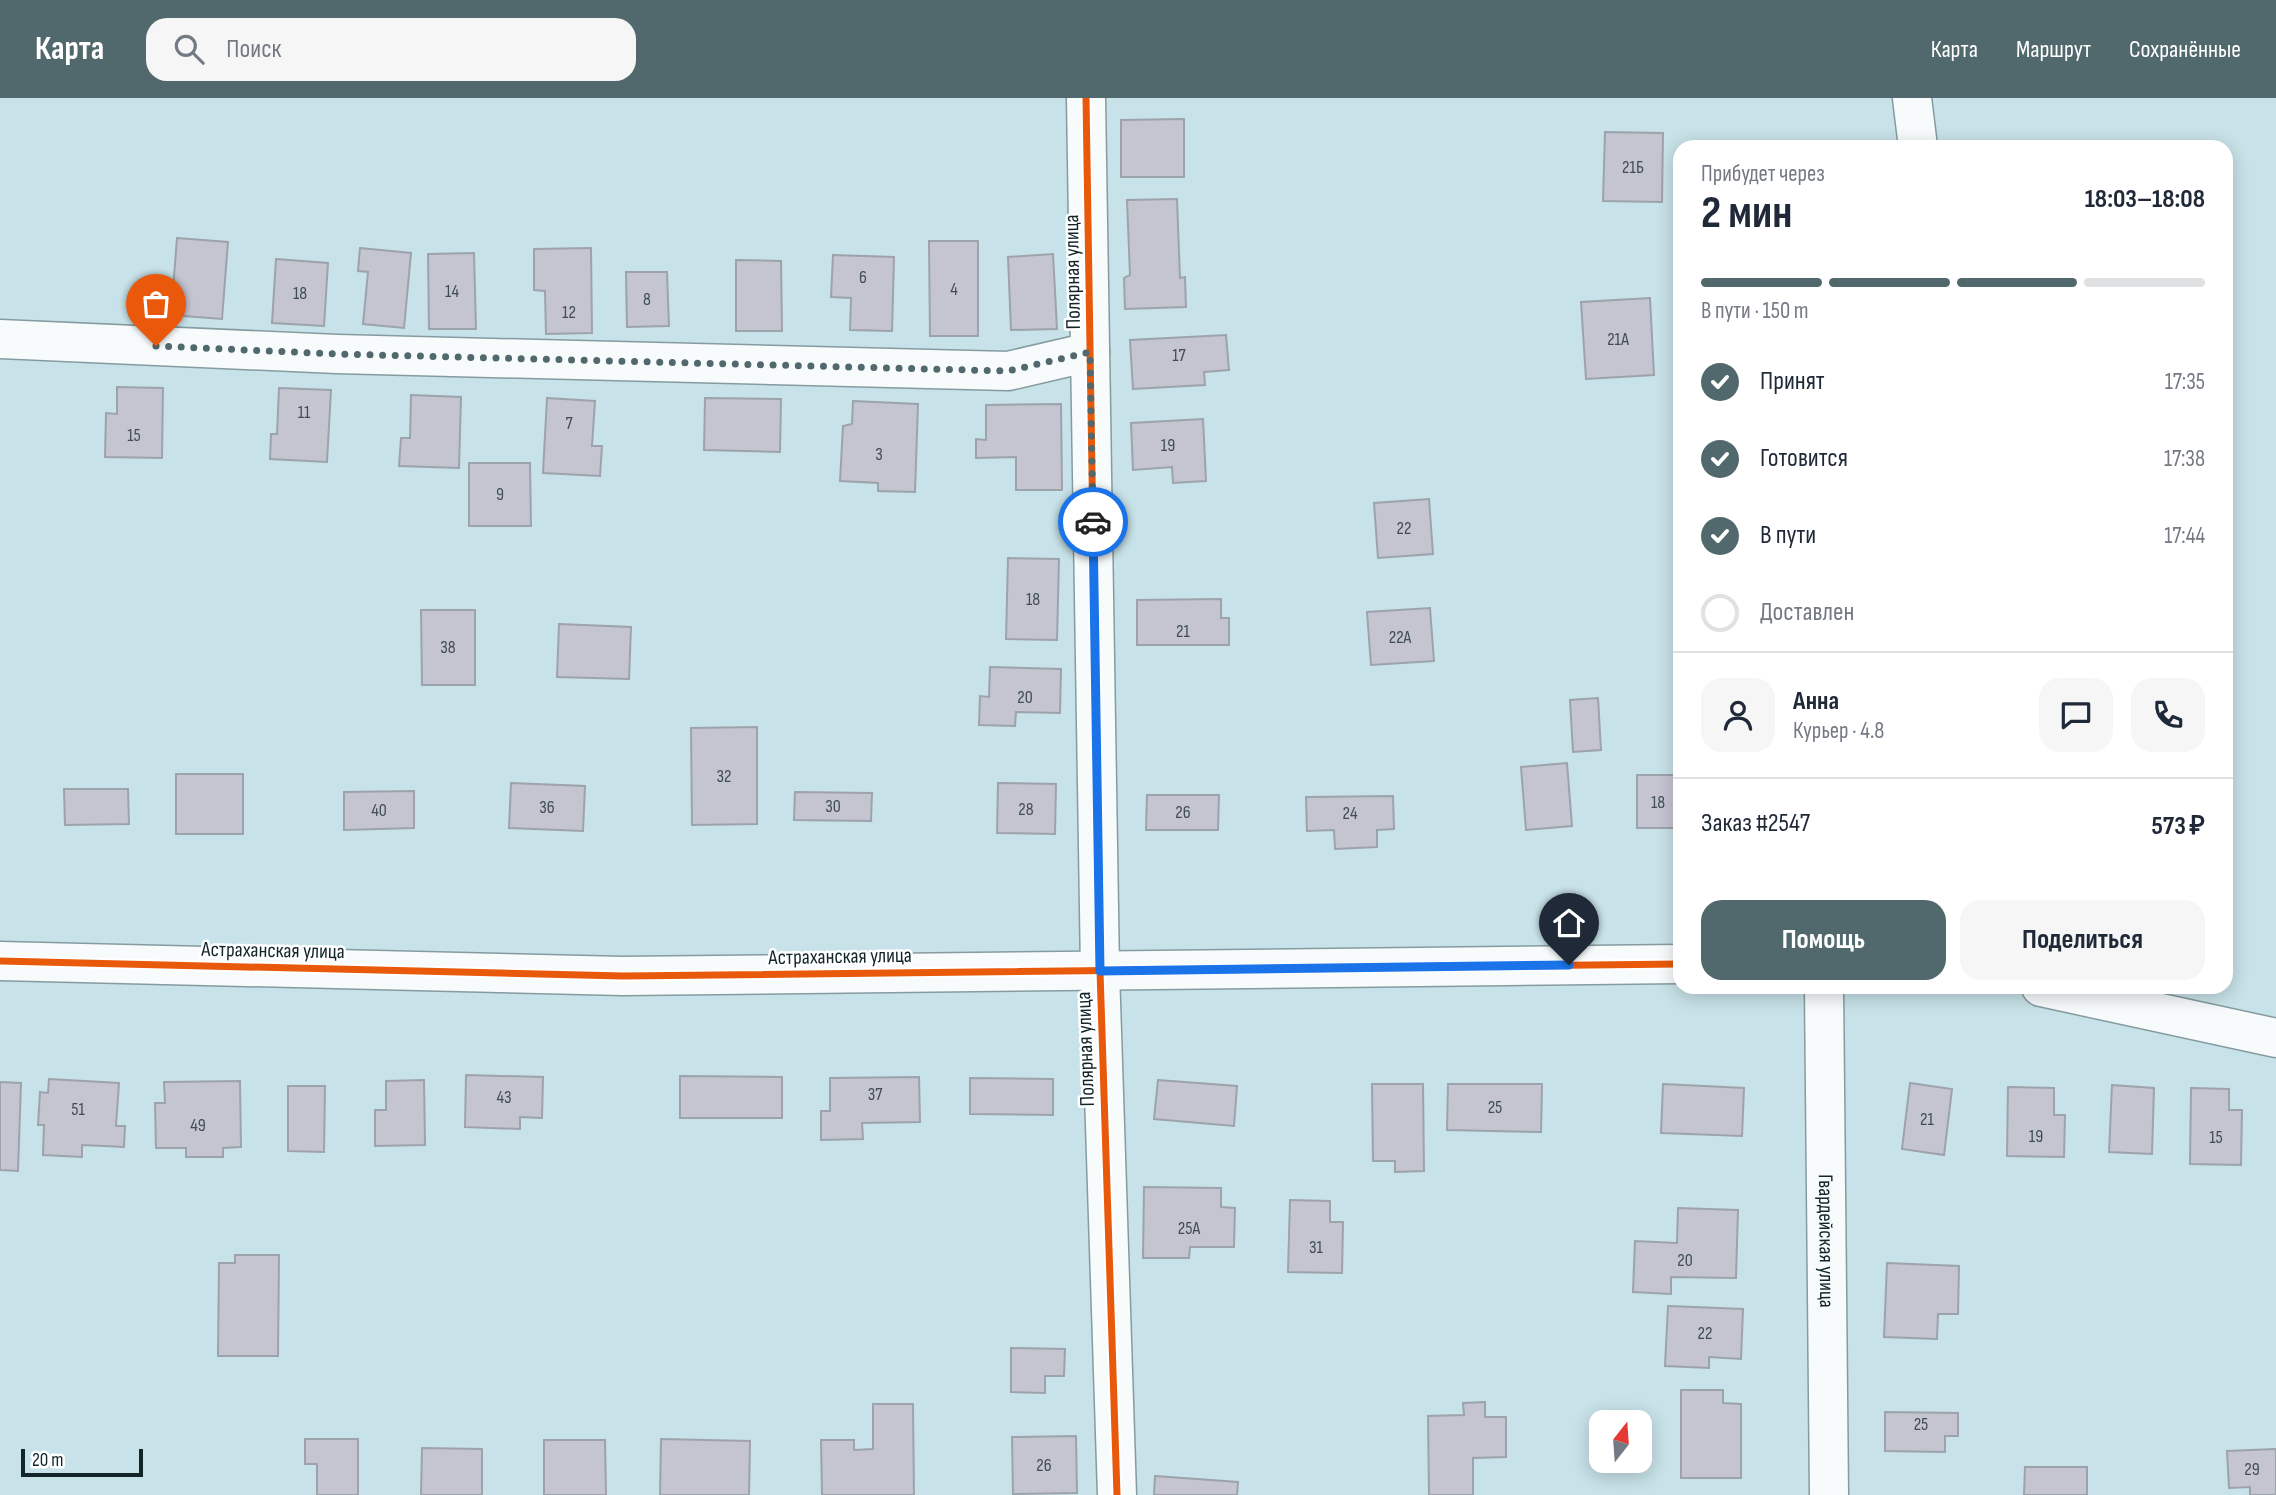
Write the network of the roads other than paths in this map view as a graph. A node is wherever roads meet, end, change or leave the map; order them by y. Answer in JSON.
{"nodes":[{"id":1,"x":1086,"y":98,"type":"edge"},
{"id":2,"x":1912,"y":98,"type":"edge"},
{"id":3,"x":1917,"y":140,"type":"edge"},
{"id":4,"x":0,"y":339,"type":"edge"},
{"id":5,"x":1090,"y":352,"type":"junction"},
{"id":6,"x":0,"y":961,"type":"edge"},
{"id":7,"x":1673,"y":964,"type":"edge"},
{"id":8,"x":1100,"y":971,"type":"junction"},
{"id":9,"x":1824,"y":994,"type":"edge"},
{"id":10,"x":2073,"y":994,"type":"edge"},
{"id":11,"x":2276,"y":1038,"type":"edge"},
{"id":12,"x":1117,"y":1495,"type":"edge"},
{"id":13,"x":1829,"y":1495,"type":"edge"}],
"edges":[{"from":1,"to":5,"type":"street","name":"Полярная улица"},
{"from":2,"to":3,"type":"street"},
{"from":4,"to":5,"type":"street"},
{"from":5,"to":8,"type":"street","name":"Полярная улица"},
{"from":6,"to":8,"type":"street","name":"Астраханская улица"},
{"from":7,"to":8,"type":"street","name":"Астраханская улица"},
{"from":8,"to":12,"type":"street","name":"Полярная улица"},
{"from":9,"to":13,"type":"street","name":"Гвардейская улица"},
{"from":10,"to":11,"type":"street"}]}
